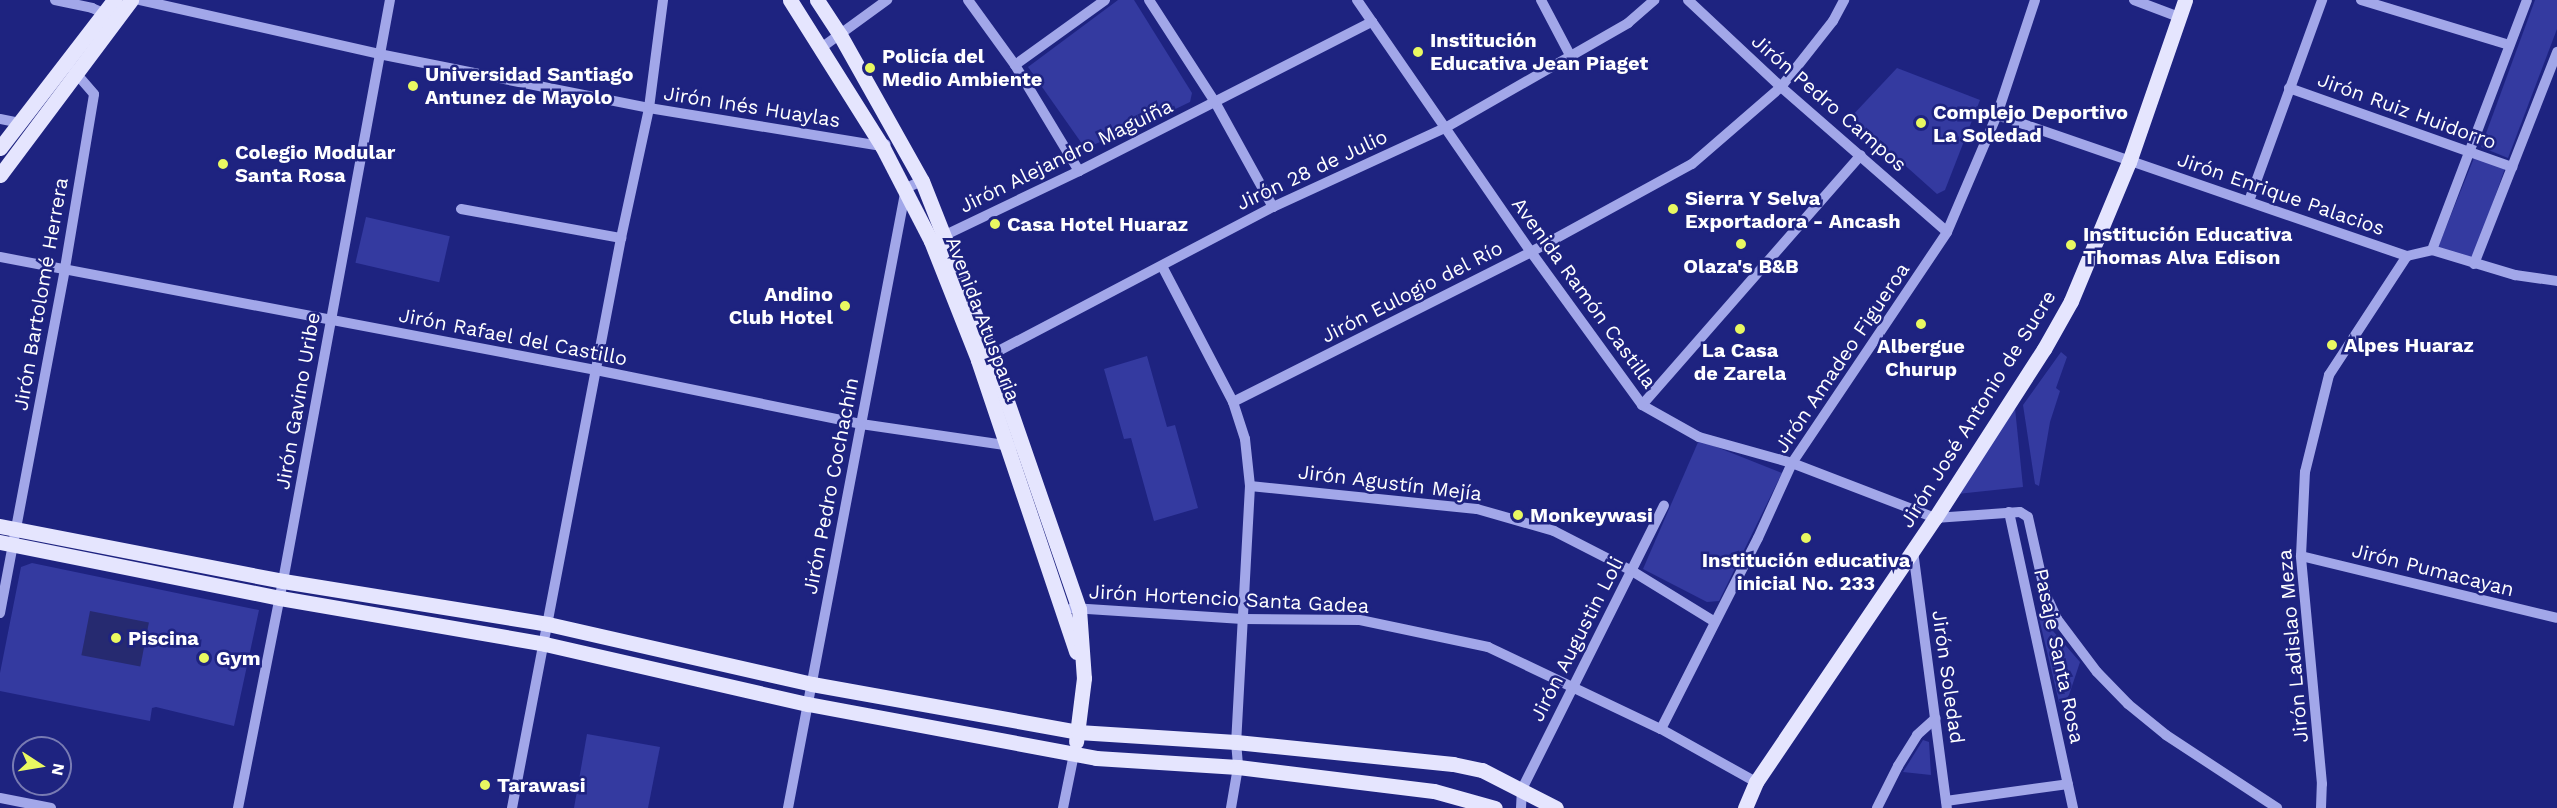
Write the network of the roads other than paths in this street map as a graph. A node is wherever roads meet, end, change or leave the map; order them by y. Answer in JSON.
{"nodes":[{"id":1,"x":55,"y":0,"type":"edge"},
{"id":2,"x":114,"y":0,"type":"edge"},
{"id":3,"x":131,"y":0,"type":"edge"},
{"id":4,"x":140,"y":0,"type":"edge"},
{"id":5,"x":390,"y":0,"type":"edge"},
{"id":6,"x":663,"y":0,"type":"edge"},
{"id":7,"x":790,"y":0,"type":"edge"},
{"id":8,"x":817,"y":0,"type":"edge"},
{"id":9,"x":887,"y":0,"type":"edge"},
{"id":10,"x":968,"y":0,"type":"edge"},
{"id":11,"x":1105,"y":0,"type":"edge"},
{"id":12,"x":1149,"y":0,"type":"edge"},
{"id":13,"x":1541,"y":0,"type":"edge"},
{"id":14,"x":1654,"y":0,"type":"edge"},
{"id":15,"x":1688,"y":0,"type":"edge"},
{"id":16,"x":1844,"y":0,"type":"edge"},
{"id":17,"x":2035,"y":0,"type":"edge"},
{"id":18,"x":2134,"y":0,"type":"edge"},
{"id":19,"x":2185,"y":0,"type":"edge"},
{"id":20,"x":2322,"y":0,"type":"edge"},
{"id":21,"x":2361,"y":0,"type":"edge"},
{"id":22,"x":2527,"y":0,"type":"edge"},
{"id":23,"x":1361,"y":1,"type":"edge"},
{"id":24,"x":103,"y":13,"type":"junction"},
{"id":25,"x":2179,"y":17,"type":"junction"},
{"id":26,"x":1372,"y":22,"type":"junction"},
{"id":27,"x":112,"y":27,"type":"junction"},
{"id":28,"x":840,"y":35,"type":"junction"},
{"id":29,"x":2509,"y":45,"type":"junction"},
{"id":30,"x":821,"y":48,"type":"junction"},
{"id":31,"x":2557,"y":52,"type":"edge"},
{"id":32,"x":379,"y":54,"type":"junction"},
{"id":33,"x":1571,"y":57,"type":"junction"},
{"id":34,"x":65,"y":63,"type":"junction"},
{"id":35,"x":1015,"y":65,"type":"junction"},
{"id":36,"x":77,"y":74,"type":"junction"},
{"id":37,"x":1781,"y":87,"type":"junction"},
{"id":38,"x":2289,"y":88,"type":"junction"},
{"id":39,"x":1215,"y":102,"type":"junction"},
{"id":40,"x":649,"y":108,"type":"junction"},
{"id":41,"x":1996,"y":115,"type":"junction"},
{"id":42,"x":0,"y":119,"type":"edge"},
{"id":43,"x":20,"y":123,"type":"junction"},
{"id":44,"x":1445,"y":128,"type":"junction"},
{"id":45,"x":899,"y":136,"type":"junction"},
{"id":46,"x":882,"y":146,"type":"junction"},
{"id":47,"x":0,"y":148,"type":"edge"},
{"id":48,"x":2470,"y":153,"type":"junction"},
{"id":49,"x":1861,"y":155,"type":"junction"},
{"id":50,"x":2129,"y":162,"type":"junction"},
{"id":51,"x":2512,"y":167,"type":"junction"},
{"id":52,"x":1079,"y":171,"type":"junction"},
{"id":53,"x":0,"y":176,"type":"edge"},
{"id":54,"x":921,"y":181,"type":"junction"},
{"id":55,"x":906,"y":188,"type":"junction"},
{"id":56,"x":2248,"y":201,"type":"junction"},
{"id":57,"x":1273,"y":207,"type":"junction"},
{"id":58,"x":461,"y":209,"type":"dead end"},
{"id":59,"x":1947,"y":232,"type":"junction"},
{"id":60,"x":621,"y":238,"type":"junction"},
{"id":61,"x":938,"y":239,"type":"junction"},
{"id":62,"x":2432,"y":250,"type":"junction"},
{"id":63,"x":1531,"y":252,"type":"junction"},
{"id":64,"x":2407,"y":256,"type":"junction"},
{"id":65,"x":0,"y":258,"type":"edge"},
{"id":66,"x":2474,"y":264,"type":"junction"},
{"id":67,"x":1162,"y":266,"type":"junction"},
{"id":68,"x":65,"y":268,"type":"junction"},
{"id":69,"x":2557,"y":281,"type":"edge"},
{"id":70,"x":331,"y":321,"type":"junction"},
{"id":71,"x":985,"y":358,"type":"junction"},
{"id":72,"x":596,"y":370,"type":"junction"},
{"id":73,"x":1233,"y":402,"type":"junction"},
{"id":74,"x":1642,"y":405,"type":"junction"},
{"id":75,"x":861,"y":424,"type":"junction"},
{"id":76,"x":1014,"y":446,"type":"junction"},
{"id":77,"x":1792,"y":463,"type":"junction"},
{"id":78,"x":1250,"y":486,"type":"junction"},
{"id":79,"x":1664,"y":506,"type":"dead end"},
{"id":80,"x":2009,"y":512,"type":"junction"},
{"id":81,"x":1935,"y":518,"type":"junction"},
{"id":82,"x":6,"y":535,"type":"edge"},
{"id":83,"x":1913,"y":551,"type":"junction"},
{"id":84,"x":2301,"y":556,"type":"junction"},
{"id":85,"x":1632,"y":571,"type":"junction"},
{"id":86,"x":283,"y":581,"type":"junction"},
{"id":87,"x":280,"y":598,"type":"junction"},
{"id":88,"x":1063,"y":608,"type":"junction"},
{"id":89,"x":1079,"y":609,"type":"junction"},
{"id":90,"x":0,"y":613,"type":"edge"},
{"id":91,"x":2557,"y":618,"type":"edge"},
{"id":92,"x":1243,"y":619,"type":"junction"},
{"id":93,"x":1715,"y":622,"type":"junction"},
{"id":94,"x":548,"y":624,"type":"junction"},
{"id":95,"x":545,"y":644,"type":"junction"},
{"id":96,"x":1084,"y":678,"type":"junction"},
{"id":97,"x":812,"y":684,"type":"junction"},
{"id":98,"x":1572,"y":685,"type":"junction"},
{"id":99,"x":808,"y":704,"type":"junction"},
{"id":100,"x":1936,"y":718,"type":"junction"},
{"id":101,"x":1660,"y":729,"type":"junction"},
{"id":102,"x":1078,"y":732,"type":"junction"},
{"id":103,"x":1236,"y":742,"type":"junction"},
{"id":104,"x":1074,"y":754,"type":"junction"},
{"id":105,"x":1238,"y":768,"type":"junction"},
{"id":106,"x":1756,"y":782,"type":"junction"},
{"id":107,"x":2068,"y":784,"type":"junction"},
{"id":108,"x":1522,"y":789,"type":"junction"},
{"id":109,"x":0,"y":798,"type":"edge"},
{"id":110,"x":1947,"y":804,"type":"edge"},
{"id":111,"x":51,"y":808,"type":"edge"},
{"id":112,"x":238,"y":808,"type":"edge"},
{"id":113,"x":512,"y":808,"type":"edge"},
{"id":114,"x":788,"y":808,"type":"edge"},
{"id":115,"x":1063,"y":808,"type":"edge"},
{"id":116,"x":1231,"y":808,"type":"edge"},
{"id":117,"x":1495,"y":808,"type":"edge"},
{"id":118,"x":1521,"y":808,"type":"edge"},
{"id":119,"x":1556,"y":808,"type":"edge"},
{"id":120,"x":1745,"y":808,"type":"edge"},
{"id":121,"x":1877,"y":808,"type":"edge"},
{"id":122,"x":2073,"y":808,"type":"edge"},
{"id":123,"x":2277,"y":808,"type":"edge"},
{"id":124,"x":2321,"y":808,"type":"edge"}],
"edges":[{"from":1,"to":24,"type":"street"},
{"from":2,"to":24,"type":"main road"},
{"from":3,"to":27,"type":"main road"},
{"from":4,"to":32,"type":"street","name":"Jirón Inés Huaylas"},
{"from":5,"to":32,"type":"street","name":"Jirón Gavino Uribe"},
{"from":6,"to":40,"type":"street"},
{"from":7,"to":30,"type":"main road","name":"Avenida Atusparia"},
{"from":8,"to":28,"type":"main road","name":"Avenida Atusparia"},
{"from":9,"to":28,"type":"street"},
{"from":10,"to":35,"type":"street"},
{"from":11,"to":35,"type":"street"},
{"from":12,"to":39,"type":"street"},
{"from":13,"to":33,"type":"street"},
{"from":14,"to":33,"type":"street","name":"Jirón 28 de Julio"},
{"from":15,"to":37,"type":"street","name":"Jirón Pedro Campos"},
{"from":16,"to":37,"type":"street","name":"Jirón Eulogio del Río"},
{"from":17,"to":41,"type":"street","name":"Jirón Amadeo Figueroa"},
{"from":18,"to":25,"type":"street"},
{"from":19,"to":25,"type":"main road","name":"Jirón José Antonio de Sucre"},
{"from":20,"to":38,"type":"street"},
{"from":21,"to":29,"type":"street"},
{"from":22,"to":29,"type":"street"},
{"from":23,"to":26,"type":"street","name":"Avenida Ramón Castilla"},
{"from":24,"to":27,"type":"street"},
{"from":24,"to":34,"type":"main road"},
{"from":25,"to":50,"type":"main road","name":"Jirón José Antonio de Sucre"},
{"from":26,"to":39,"type":"street","name":"Jirón Alejandro Maguiña"},
{"from":26,"to":44,"type":"street","name":"Avenida Ramón Castilla"},
{"from":27,"to":36,"type":"main road"},
{"from":28,"to":30,"type":"street"},
{"from":28,"to":45,"type":"main road","name":"Avenida Atusparia"},
{"from":29,"to":48,"type":"street"},
{"from":30,"to":46,"type":"main road","name":"Avenida Atusparia"},
{"from":31,"to":51,"type":"street"},
{"from":32,"to":40,"type":"street","name":"Jirón Inés Huaylas"},
{"from":32,"to":70,"type":"street","name":"Jirón Gavino Uribe"},
{"from":33,"to":44,"type":"street","name":"Jirón 28 de Julio"},
{"from":34,"to":36,"type":"street","name":"Jirón Bartolomé Herrera"},
{"from":34,"to":43,"type":"main road"},
{"from":35,"to":52,"type":"street"},
{"from":36,"to":53,"type":"main road"},
{"from":36,"to":68,"type":"street","name":"Jirón Bartolomé Herrera"},
{"from":37,"to":49,"type":"street","name":"Jirón Pedro Campos"},
{"from":37,"to":63,"type":"street","name":"Jirón Eulogio del Río"},
{"from":38,"to":48,"type":"street","name":"Jirón Ruiz Huidorro"},
{"from":38,"to":56,"type":"street"},
{"from":39,"to":52,"type":"street","name":"Jirón Alejandro Maguiña"},
{"from":39,"to":57,"type":"street"},
{"from":40,"to":46,"type":"street","name":"Jirón Inés Huaylas"},
{"from":40,"to":60,"type":"street"},
{"from":41,"to":50,"type":"street","name":"Jirón Enrique Palacios"},
{"from":41,"to":59,"type":"street","name":"Jirón Amadeo Figueroa"},
{"from":42,"to":43,"type":"street"},
{"from":43,"to":47,"type":"main road"},
{"from":44,"to":57,"type":"street","name":"Jirón 28 de Julio"},
{"from":44,"to":63,"type":"street","name":"Avenida Ramón Castilla"},
{"from":45,"to":46,"type":"street"},
{"from":45,"to":54,"type":"main road","name":"Avenida Atusparia"},
{"from":46,"to":55,"type":"main road","name":"Avenida Atusparia"},
{"from":48,"to":51,"type":"street","name":"Jirón Ruiz Huidorro"},
{"from":48,"to":62,"type":"street"},
{"from":49,"to":59,"type":"street","name":"Jirón Pedro Campos"},
{"from":49,"to":74,"type":"street"},
{"from":50,"to":56,"type":"street","name":"Jirón Enrique Palacios"},
{"from":50,"to":81,"type":"main road","name":"Jirón José Antonio de Sucre"},
{"from":51,"to":66,"type":"street"},
{"from":52,"to":61,"type":"street","name":"Jirón Alejandro Maguiña"},
{"from":54,"to":55,"type":"street"},
{"from":54,"to":61,"type":"main road","name":"Avenida Atusparia"},
{"from":55,"to":61,"type":"main road","name":"Avenida Atusparia"},
{"from":55,"to":75,"type":"street","name":"Jirón Pedro Cochachín"},
{"from":56,"to":64,"type":"street","name":"Jirón Enrique Palacios"},
{"from":57,"to":67,"type":"street","name":"Jirón 28 de Julio"},
{"from":58,"to":60,"type":"street"},
{"from":59,"to":77,"type":"street","name":"Jirón Amadeo Figueroa"},
{"from":60,"to":72,"type":"street"},
{"from":61,"to":71,"type":"main road","name":"Avenida Atusparia"},
{"from":62,"to":64,"type":"street"},
{"from":62,"to":66,"type":"street"},
{"from":63,"to":73,"type":"street","name":"Jirón Eulogio del Río"},
{"from":63,"to":74,"type":"street","name":"Avenida Ramón Castilla"},
{"from":64,"to":84,"type":"street","name":"Jirón Ladislao Meza"},
{"from":65,"to":68,"type":"street","name":"Jirón Rafael del Castillo"},
{"from":66,"to":69,"type":"street"},
{"from":67,"to":71,"type":"street","name":"Jirón 28 de Julio"},
{"from":67,"to":73,"type":"street"},
{"from":68,"to":70,"type":"street","name":"Jirón Rafael del Castillo"},
{"from":68,"to":82,"type":"street","name":"Jirón Bartolomé Herrera"},
{"from":70,"to":72,"type":"street","name":"Jirón Rafael del Castillo"},
{"from":70,"to":86,"type":"street","name":"Jirón Gavino Uribe"},
{"from":71,"to":76,"type":"main road","name":"Avenida Atusparia"},
{"from":72,"to":75,"type":"street","name":"Jirón Rafael del Castillo"},
{"from":72,"to":94,"type":"street"},
{"from":73,"to":78,"type":"street"},
{"from":74,"to":77,"type":"street","name":"Avenida Ramón Castilla"},
{"from":75,"to":76,"type":"street","name":"Jirón Rafael del Castillo"},
{"from":75,"to":97,"type":"street","name":"Jirón Pedro Cochachín"},
{"from":76,"to":88,"type":"main road","name":"Avenida Atusparia"},
{"from":76,"to":89,"type":"main road","name":"Avenida Atusparia"},
{"from":77,"to":81,"type":"street","name":"Avenida Ramón Castilla"},
{"from":77,"to":93,"type":"street","name":"Jirón Amadeo Figueroa"},
{"from":78,"to":85,"type":"street","name":"Jirón Agustín Mejía"},
{"from":78,"to":92,"type":"street"},
{"from":79,"to":85,"type":"street","name":"Jirón Augustin Loli"},
{"from":80,"to":81,"type":"street","name":"Avenida Ramón Castilla"},
{"from":80,"to":107,"type":"street","name":"Pasaje Santa Rosa"},
{"from":80,"to":123,"type":"street"},
{"from":81,"to":83,"type":"main road","name":"Jirón José Antonio de Sucre"},
{"from":82,"to":86,"type":"main road"},
{"from":82,"to":87,"type":"main road"},
{"from":82,"to":90,"type":"street","name":"Jirón Bartolomé Herrera"},
{"from":83,"to":100,"type":"street","name":"Jirón Soledad"},
{"from":83,"to":106,"type":"main road","name":"Jirón José Antonio de Sucre"},
{"from":84,"to":91,"type":"street","name":"Jirón Pumacayan"},
{"from":84,"to":124,"type":"street","name":"Jirón Ladislao Meza"},
{"from":85,"to":93,"type":"street","name":"Jirón Agustín Mejía"},
{"from":85,"to":98,"type":"street","name":"Jirón Augustin Loli"},
{"from":86,"to":87,"type":"street","name":"Jirón Gavino Uribe"},
{"from":86,"to":94,"type":"main road"},
{"from":87,"to":95,"type":"main road"},
{"from":87,"to":112,"type":"street","name":"Jirón Gavino Uribe"},
{"from":88,"to":89,"type":"street","name":"Jirón Hortencio Santa Gadea"},
{"from":88,"to":96,"type":"main road","name":"Avenida Atusparia"},
{"from":89,"to":92,"type":"street","name":"Jirón Hortencio Santa Gadea"},
{"from":89,"to":96,"type":"main road","name":"Avenida Atusparia"},
{"from":92,"to":98,"type":"street","name":"Jirón Hortencio Santa Gadea"},
{"from":92,"to":103,"type":"street"},
{"from":93,"to":101,"type":"street","name":"Jirón Amadeo Figueroa"},
{"from":94,"to":95,"type":"street"},
{"from":94,"to":97,"type":"main road"},
{"from":95,"to":99,"type":"main road"},
{"from":95,"to":113,"type":"street"},
{"from":96,"to":102,"type":"main road","name":"Avenida Atusparia"},
{"from":97,"to":99,"type":"street","name":"Jirón Pedro Cochachín"},
{"from":97,"to":102,"type":"main road"},
{"from":98,"to":101,"type":"street","name":"Jirón Hortencio Santa Gadea"},
{"from":98,"to":108,"type":"street","name":"Jirón Augustin Loli"},
{"from":99,"to":104,"type":"main road"},
{"from":99,"to":114,"type":"street","name":"Jirón Pedro Cochachín"},
{"from":100,"to":110,"type":"street","name":"Jirón Soledad"},
{"from":100,"to":121,"type":"street"},
{"from":101,"to":106,"type":"street","name":"Jirón Hortencio Santa Gadea"},
{"from":102,"to":103,"type":"main road"},
{"from":102,"to":104,"type":"main road","name":"Avenida Atusparia"},
{"from":103,"to":105,"type":"street"},
{"from":103,"to":108,"type":"main road"},
{"from":104,"to":105,"type":"main road"},
{"from":104,"to":115,"type":"street"},
{"from":105,"to":116,"type":"street"},
{"from":105,"to":117,"type":"main road"},
{"from":106,"to":120,"type":"main road","name":"Jirón José Antonio de Sucre"},
{"from":107,"to":110,"type":"street"},
{"from":107,"to":122,"type":"street","name":"Pasaje Santa Rosa"},
{"from":108,"to":118,"type":"street"},
{"from":108,"to":119,"type":"main road"},
{"from":109,"to":111,"type":"street"}]}
